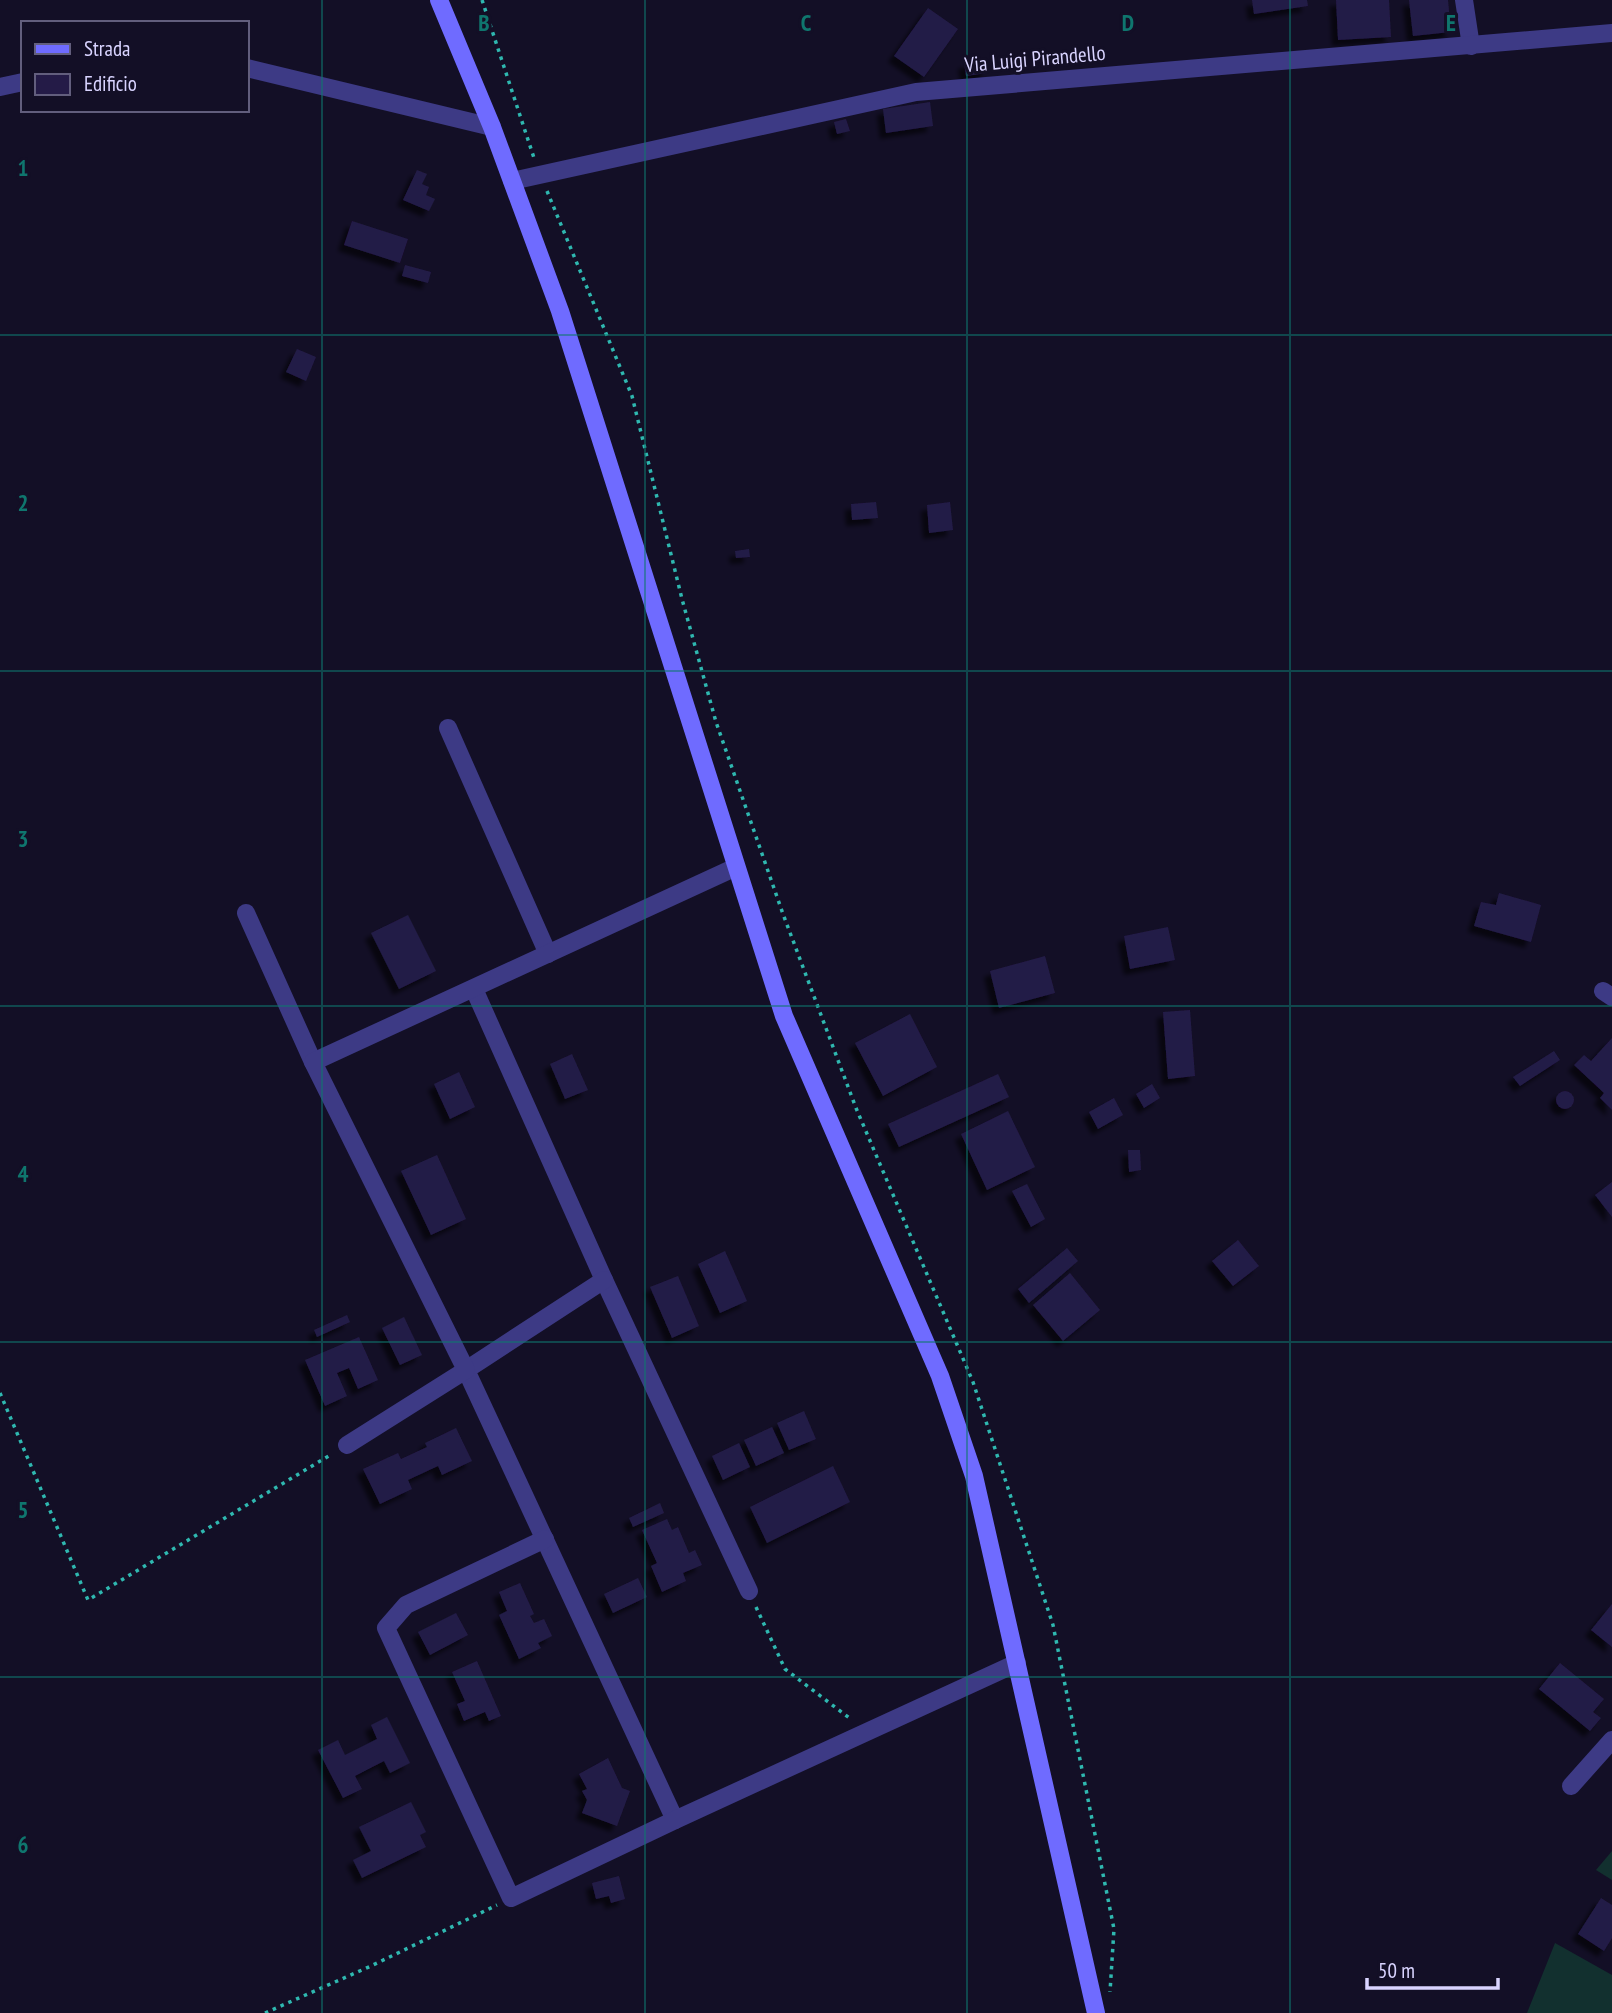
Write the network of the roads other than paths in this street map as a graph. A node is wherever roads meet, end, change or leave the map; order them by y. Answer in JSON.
{"nodes":[{"id":1,"x":439,"y":0,"type":"edge"},
{"id":2,"x":1464,"y":0,"type":"edge"},
{"id":3,"x":1612,"y":33,"type":"edge"},
{"id":4,"x":1471,"y":46,"type":"junction"},
{"id":5,"x":248,"y":68,"type":"edge"},
{"id":6,"x":21,"y":83,"type":"edge"},
{"id":7,"x":0,"y":88,"type":"edge"},
{"id":8,"x":492,"y":127,"type":"junction"},
{"id":9,"x":512,"y":181,"type":"junction"},
{"id":10,"x":448,"y":729,"type":"dead end"},
{"id":11,"x":736,"y":867,"type":"junction"},
{"id":12,"x":246,"y":912,"type":"dead end"},
{"id":13,"x":548,"y":954,"type":"junction"},
{"id":14,"x":474,"y":989,"type":"junction"},
{"id":15,"x":313,"y":1062,"type":"junction"},
{"id":16,"x":604,"y":1280,"type":"junction"},
{"id":17,"x":466,"y":1370,"type":"junction"},
{"id":18,"x":347,"y":1446,"type":"road end"},
{"id":19,"x":545,"y":1539,"type":"junction"},
{"id":20,"x":748,"y":1591,"type":"road end"},
{"id":21,"x":1017,"y":1663,"type":"junction"},
{"id":22,"x":1612,"y":1740,"type":"edge"},
{"id":23,"x":1571,"y":1786,"type":"dead end"},
{"id":24,"x":675,"y":1820,"type":"junction"},
{"id":25,"x":1096,"y":2013,"type":"edge"}],
"edges":[{"from":1,"to":8,"type":"main road"},
{"from":2,"to":4,"type":"street"},
{"from":3,"to":4,"type":"street","name":"Via Luigi Pirandello"},
{"from":4,"to":9,"type":"street","name":"Via Luigi Pirandello"},
{"from":5,"to":8,"type":"street"},
{"from":6,"to":7,"type":"street"},
{"from":8,"to":9,"type":"main road"},
{"from":9,"to":11,"type":"main road"},
{"from":10,"to":13,"type":"street"},
{"from":11,"to":13,"type":"street"},
{"from":11,"to":21,"type":"main road"},
{"from":12,"to":15,"type":"street"},
{"from":13,"to":14,"type":"street"},
{"from":14,"to":15,"type":"street"},
{"from":14,"to":16,"type":"street"},
{"from":15,"to":17,"type":"street"},
{"from":16,"to":17,"type":"street"},
{"from":16,"to":20,"type":"street"},
{"from":17,"to":18,"type":"street"},
{"from":17,"to":19,"type":"street"},
{"from":19,"to":24,"type":"street"},
{"from":19,"to":24,"type":"street"},
{"from":21,"to":24,"type":"street"},
{"from":21,"to":25,"type":"main road"},
{"from":22,"to":23,"type":"street"}]}
